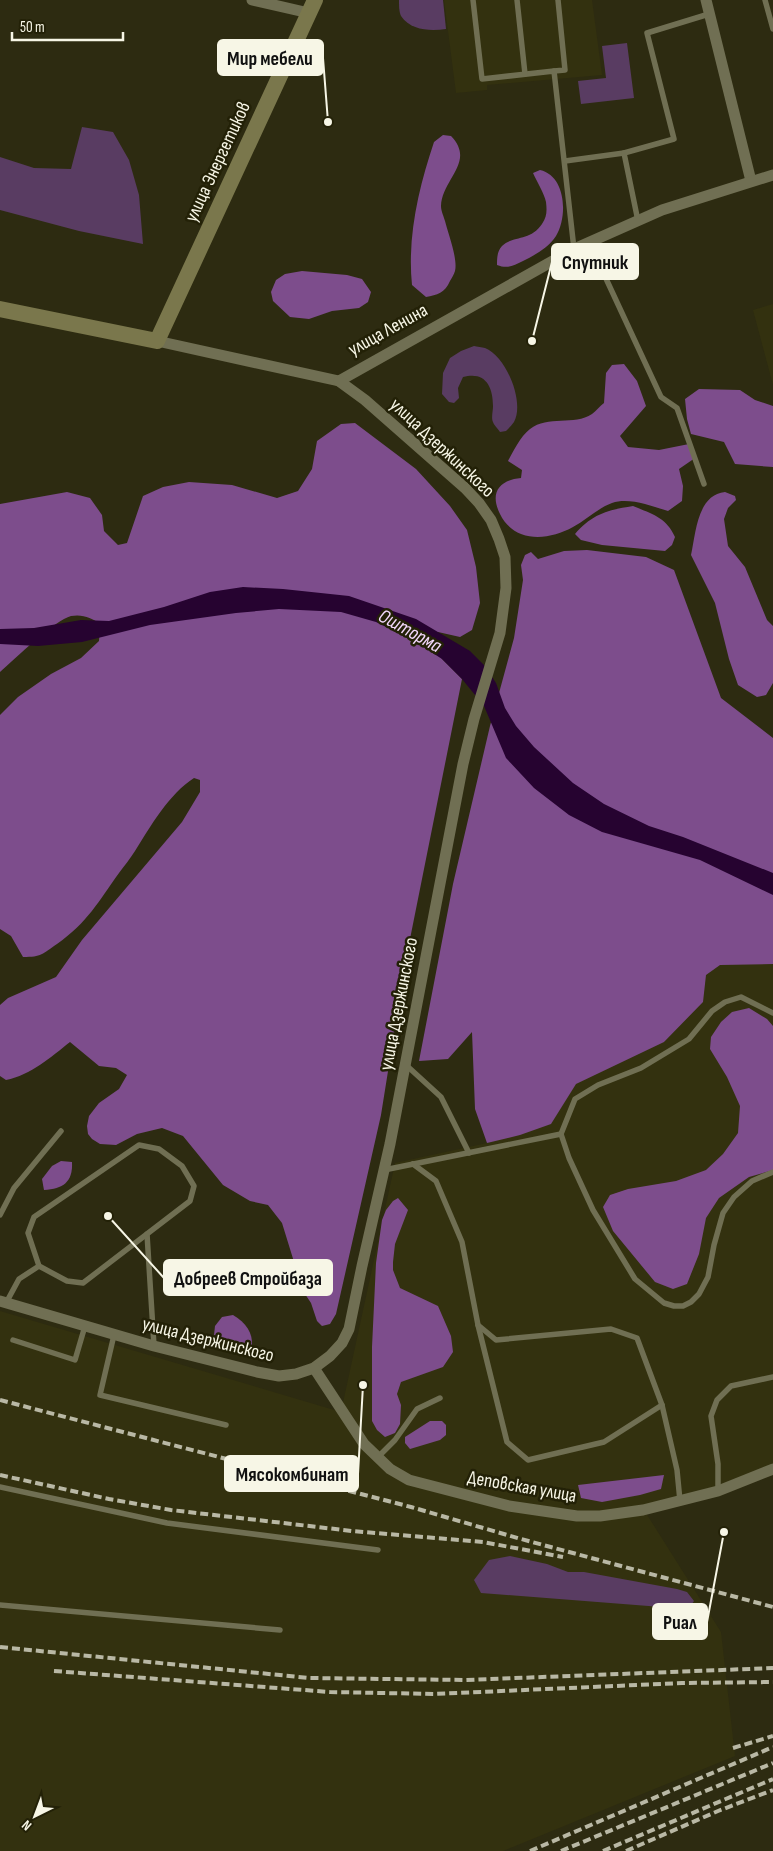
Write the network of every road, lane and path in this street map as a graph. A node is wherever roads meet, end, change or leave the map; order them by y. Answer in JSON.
{"nodes":[{"id":1,"x":252,"y":0,"type":"edge"},
{"id":2,"x":474,"y":0,"type":"edge"},
{"id":3,"x":516,"y":0,"type":"edge"},
{"id":4,"x":558,"y":0,"type":"edge"},
{"id":5,"x":706,"y":0,"type":"edge"},
{"id":6,"x":765,"y":0,"type":"edge"},
{"id":7,"x":312,"y":6,"type":"edge"},
{"id":8,"x":709,"y":14,"type":"junction"},
{"id":9,"x":773,"y":30,"type":"edge"},
{"id":10,"x":554,"y":71,"type":"junction"},
{"id":11,"x":525,"y":74,"type":"junction"},
{"id":12,"x":624,"y":153,"type":"junction"},
{"id":13,"x":565,"y":161,"type":"junction"},
{"id":14,"x":773,"y":175,"type":"edge"},
{"id":15,"x":751,"y":181,"type":"junction"},
{"id":16,"x":638,"y":221,"type":"junction"},
{"id":17,"x":589,"y":242,"type":"junction"},
{"id":18,"x":574,"y":249,"type":"junction"},
{"id":19,"x":0,"y":309,"type":"edge"},
{"id":20,"x":157,"y":341,"type":"junction"},
{"id":21,"x":339,"y":381,"type":"junction"},
{"id":22,"x":704,"y":484,"type":"dead end"},
{"id":23,"x":773,"y":1013,"type":"edge"},
{"id":24,"x":406,"y":1064,"type":"junction"},
{"id":25,"x":61,"y":1131,"type":"dead end"},
{"id":26,"x":561,"y":1134,"type":"junction"},
{"id":27,"x":470,"y":1153,"type":"junction"},
{"id":28,"x":414,"y":1164,"type":"junction"},
{"id":29,"x":384,"y":1170,"type":"junction"},
{"id":30,"x":773,"y":1172,"type":"edge"},
{"id":31,"x":0,"y":1216,"type":"edge"},
{"id":32,"x":147,"y":1234,"type":"junction"},
{"id":33,"x":39,"y":1266,"type":"junction"},
{"id":34,"x":3,"y":1302,"type":"edge"},
{"id":35,"x":478,"y":1325,"type":"junction"},
{"id":36,"x":85,"y":1326,"type":"junction"},
{"id":37,"x":114,"y":1334,"type":"junction"},
{"id":38,"x":13,"y":1340,"type":"dead end"},
{"id":39,"x":154,"y":1346,"type":"junction"},
{"id":40,"x":314,"y":1368,"type":"junction"},
{"id":41,"x":773,"y":1377,"type":"edge"},
{"id":42,"x":440,"y":1398,"type":"dead end"},
{"id":43,"x":662,"y":1405,"type":"junction"},
{"id":44,"x":226,"y":1425,"type":"dead end"},
{"id":45,"x":377,"y":1458,"type":"junction"},
{"id":46,"x":773,"y":1470,"type":"edge"},
{"id":47,"x":0,"y":1487,"type":"edge"},
{"id":48,"x":718,"y":1491,"type":"junction"},
{"id":49,"x":680,"y":1501,"type":"junction"},
{"id":50,"x":378,"y":1550,"type":"dead end"},
{"id":51,"x":0,"y":1606,"type":"edge"},
{"id":52,"x":280,"y":1630,"type":"dead end"}],
"edges":[{"from":1,"to":7,"type":"street"},
{"from":2,"to":11,"type":"lane"},
{"from":3,"to":11,"type":"lane"},
{"from":4,"to":10,"type":"lane"},
{"from":5,"to":8,"type":"street"},
{"from":6,"to":9,"type":"lane"},
{"from":7,"to":20,"type":"street","name":"улица Энергетиков"},
{"from":8,"to":12,"type":"lane"},
{"from":8,"to":15,"type":"street"},
{"from":10,"to":11,"type":"lane"},
{"from":10,"to":13,"type":"lane"},
{"from":12,"to":13,"type":"lane"},
{"from":12,"to":16,"type":"lane"},
{"from":13,"to":18,"type":"lane"},
{"from":14,"to":15,"type":"street","name":"улица Ленина"},
{"from":15,"to":16,"type":"street","name":"улица Ленина"},
{"from":16,"to":17,"type":"street","name":"улица Ленина"},
{"from":17,"to":18,"type":"street","name":"улица Ленина"},
{"from":17,"to":22,"type":"lane"},
{"from":18,"to":21,"type":"street","name":"улица Ленина"},
{"from":19,"to":20,"type":"street","name":"улица Ленина"},
{"from":20,"to":21,"type":"street","name":"улица Ленина"},
{"from":21,"to":24,"type":"street","name":"улица Дзержинского"},
{"from":23,"to":26,"type":"lane"},
{"from":24,"to":27,"type":"lane"},
{"from":24,"to":29,"type":"street","name":"улица Дзержинского"},
{"from":25,"to":31,"type":"lane"},
{"from":26,"to":27,"type":"lane"},
{"from":26,"to":30,"type":"lane"},
{"from":27,"to":28,"type":"lane"},
{"from":28,"to":29,"type":"lane"},
{"from":28,"to":35,"type":"lane"},
{"from":29,"to":40,"type":"street","name":"улица Дзержинского"},
{"from":32,"to":33,"type":"lane"},
{"from":32,"to":33,"type":"lane"},
{"from":32,"to":39,"type":"lane"},
{"from":33,"to":34,"type":"lane"},
{"from":34,"to":36,"type":"street","name":"улица Дзержинского"},
{"from":35,"to":43,"type":"lane"},
{"from":35,"to":43,"type":"lane"},
{"from":36,"to":37,"type":"street","name":"улица Дзержинского"},
{"from":36,"to":38,"type":"lane"},
{"from":37,"to":39,"type":"street","name":"улица Дзержинского"},
{"from":37,"to":44,"type":"lane"},
{"from":39,"to":40,"type":"street","name":"улица Дзержинского"},
{"from":40,"to":45,"type":"street","name":"Деповская улица"},
{"from":41,"to":48,"type":"lane"},
{"from":42,"to":45,"type":"lane"},
{"from":43,"to":49,"type":"lane"},
{"from":45,"to":49,"type":"street","name":"Деповская улица"},
{"from":46,"to":48,"type":"street","name":"Деповская улица"},
{"from":47,"to":50,"type":"lane"},
{"from":48,"to":49,"type":"street","name":"Деповская улица"},
{"from":51,"to":52,"type":"lane"}]}
